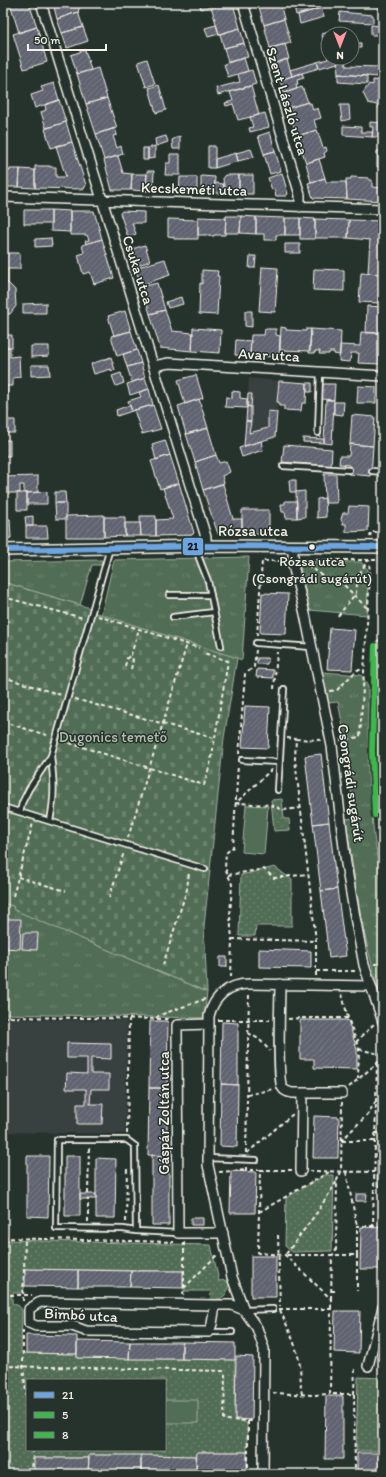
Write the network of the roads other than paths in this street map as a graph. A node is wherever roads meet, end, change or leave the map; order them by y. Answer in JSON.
{"nodes":[{"id":1,"x":41,"y":3,"type":"edge"},
{"id":2,"x":243,"y":3,"type":"edge"},
{"id":3,"x":3,"y":197,"type":"edge"},
{"id":4,"x":101,"y":200,"type":"junction"},
{"id":5,"x":300,"y":207,"type":"junction"},
{"id":6,"x":383,"y":209,"type":"edge"},
{"id":7,"x":154,"y":366,"type":"junction"},
{"id":8,"x":320,"y":372,"type":"junction"},
{"id":9,"x":383,"y":376,"type":"edge"},
{"id":10,"x":318,"y":433,"type":"dead end"},
{"id":11,"x":283,"y":466,"type":"dead end"},
{"id":12,"x":348,"y":470,"type":"dead end"},
{"id":13,"x":372,"y":472,"type":"dead end"},
{"id":14,"x":383,"y":472,"type":"edge"},
{"id":15,"x":293,"y":546,"type":"junction"},
{"id":16,"x":202,"y":547,"type":"junction"},
{"id":17,"x":383,"y":547,"type":"edge"},
{"id":18,"x":110,"y":548,"type":"junction"},
{"id":19,"x":3,"y":550,"type":"edge"},
{"id":20,"x":169,"y":595,"type":"dead end"},
{"id":21,"x":211,"y":595,"type":"junction"},
{"id":22,"x":214,"y":612,"type":"junction"},
{"id":23,"x":173,"y":617,"type":"dead end"},
{"id":24,"x":256,"y":643,"type":"dead end"},
{"id":25,"x":221,"y":646,"type":"dead end"},
{"id":26,"x":383,"y":646,"type":"edge"},
{"id":27,"x":312,"y":647,"type":"junction"},
{"id":28,"x":284,"y":690,"type":"dead end"},
{"id":29,"x":51,"y":756,"type":"junction"},
{"id":30,"x":242,"y":760,"type":"dead end"},
{"id":31,"x":279,"y":762,"type":"junction"},
{"id":32,"x":278,"y":790,"type":"dead end"},
{"id":33,"x":3,"y":807,"type":"edge"},
{"id":34,"x":20,"y":812,"type":"junction"},
{"id":35,"x":383,"y":814,"type":"edge"},
{"id":36,"x":50,"y":821,"type":"junction"},
{"id":37,"x":205,"y":868,"type":"dead end"},
{"id":38,"x":280,"y":984,"type":"junction"},
{"id":39,"x":370,"y":986,"type":"junction"},
{"id":40,"x":209,"y":1022,"type":"junction"},
{"id":41,"x":383,"y":1022,"type":"edge"},
{"id":42,"x":302,"y":1093,"type":"junction"},
{"id":43,"x":342,"y":1093,"type":"road end"},
{"id":44,"x":208,"y":1158,"type":"junction"},
{"id":45,"x":256,"y":1160,"type":"dead end"},
{"id":46,"x":301,"y":1170,"type":"road end"},
{"id":47,"x":136,"y":1232,"type":"junction"},
{"id":48,"x":223,"y":1233,"type":"junction"},
{"id":49,"x":177,"y":1237,"type":"junction"},
{"id":50,"x":215,"y":1305,"type":"junction"},
{"id":51,"x":383,"y":1307,"type":"edge"},
{"id":52,"x":274,"y":1309,"type":"road end"},
{"id":53,"x":244,"y":1310,"type":"junction"},
{"id":54,"x":209,"y":1332,"type":"junction"},
{"id":55,"x":232,"y":1332,"type":"dead end"},
{"id":56,"x":368,"y":1366,"type":"dead end"},
{"id":57,"x":263,"y":1474,"type":"edge"}],
"edges":[{"from":1,"to":4,"type":"street","name":"Csuka utca"},
{"from":2,"to":5,"type":"street","name":"Szent László utca"},
{"from":3,"to":4,"type":"street","name":"Kecskeméti utca"},
{"from":4,"to":5,"type":"street","name":"Kecskeméti utca"},
{"from":4,"to":7,"type":"street","name":"Csuka utca"},
{"from":5,"to":6,"type":"street","name":"Kecskeméti utca"},
{"from":7,"to":8,"type":"street","name":"Avar utca"},
{"from":7,"to":16,"type":"street","name":"Csuka utca"},
{"from":8,"to":9,"type":"street","name":"Avar utca"},
{"from":8,"to":10,"type":"lane"},
{"from":11,"to":12,"type":"lane"},
{"from":13,"to":14,"type":"lane"},
{"from":15,"to":16,"type":"street","name":"Rózsa utca"},
{"from":15,"to":17,"type":"street","name":"Rózsa utca"},
{"from":15,"to":27,"type":"street","name":"Csongrádi sugárút"},
{"from":16,"to":18,"type":"street","name":"Rózsa utca"},
{"from":16,"to":21,"type":"lane"},
{"from":18,"to":19,"type":"street","name":"Rózsa utca"},
{"from":18,"to":29,"type":"lane"},
{"from":20,"to":21,"type":"lane"},
{"from":21,"to":22,"type":"lane"},
{"from":22,"to":23,"type":"lane"},
{"from":22,"to":25,"type":"lane"},
{"from":24,"to":27,"type":"lane"},
{"from":26,"to":35,"type":"main road","name":"Csongrádi sugárút"},
{"from":27,"to":39,"type":"street","name":"Csongrádi sugárút"},
{"from":28,"to":31,"type":"lane"},
{"from":29,"to":34,"type":"lane"},
{"from":29,"to":36,"type":"lane"},
{"from":30,"to":31,"type":"lane"},
{"from":31,"to":32,"type":"lane"},
{"from":33,"to":34,"type":"lane"},
{"from":34,"to":36,"type":"lane"},
{"from":36,"to":37,"type":"lane"},
{"from":38,"to":39,"type":"street"},
{"from":38,"to":40,"type":"street"},
{"from":38,"to":42,"type":"street"},
{"from":39,"to":41,"type":"street","name":"Csongrádi sugárút"},
{"from":40,"to":44,"type":"street"},
{"from":40,"to":49,"type":"street","name":"Gáspár Zoltán utca"},
{"from":42,"to":43,"type":"street"},
{"from":42,"to":46,"type":"street"},
{"from":44,"to":45,"type":"lane"},
{"from":44,"to":48,"type":"street"},
{"from":47,"to":47,"type":"lane","name":"Gáspár Zoltán utca"},
{"from":47,"to":49,"type":"lane"},
{"from":48,"to":49,"type":"street"},
{"from":48,"to":53,"type":"street"},
{"from":50,"to":53,"type":"street","name":"Bimbó utca"},
{"from":50,"to":54,"type":"street"},
{"from":50,"to":54,"type":"street","name":"Bimbó utca"},
{"from":51,"to":56,"type":"street"},
{"from":52,"to":53,"type":"lane"},
{"from":53,"to":57,"type":"street"},
{"from":54,"to":55,"type":"lane"}]}
